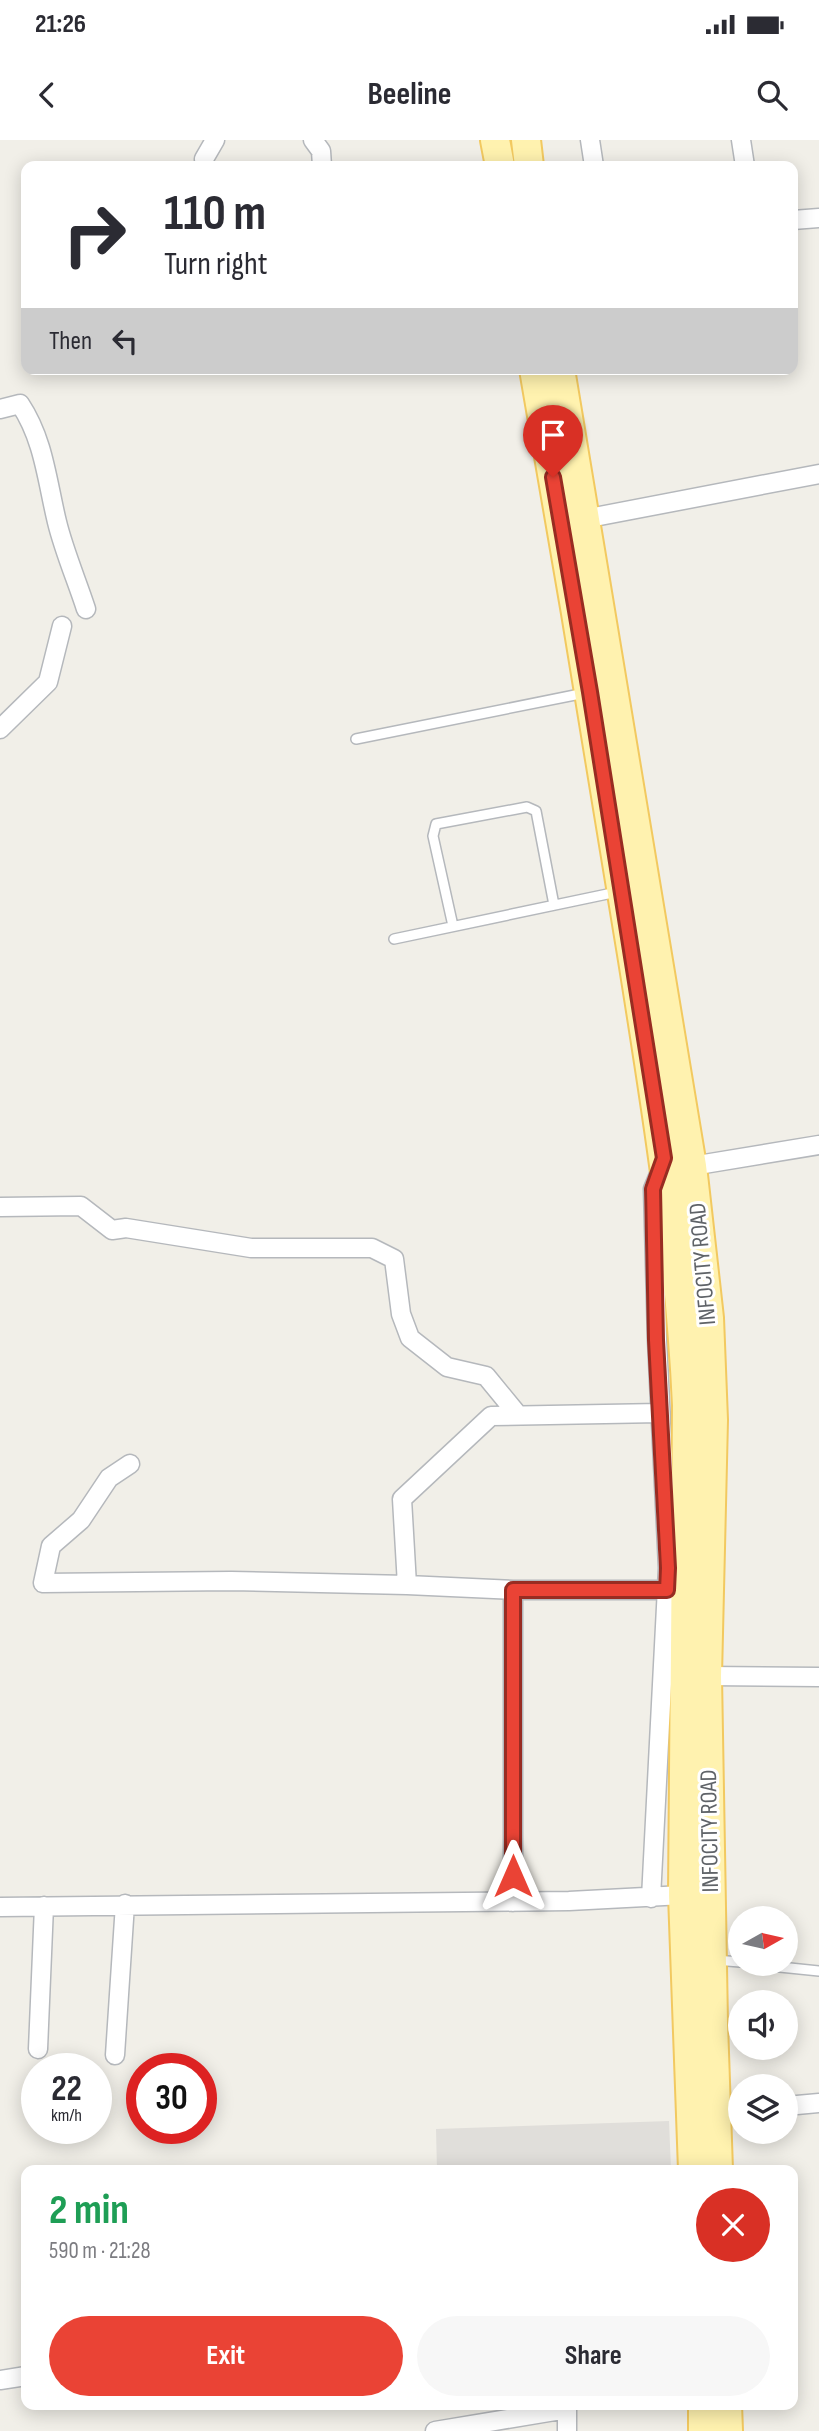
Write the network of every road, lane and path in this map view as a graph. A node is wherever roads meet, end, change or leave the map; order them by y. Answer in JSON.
{"nodes":[{"id":1,"x":215,"y":140,"type":"edge"},
{"id":2,"x":313,"y":140,"type":"edge"},
{"id":3,"x":495,"y":140,"type":"edge"},
{"id":4,"x":526,"y":140,"type":"edge"},
{"id":5,"x":590,"y":140,"type":"edge"},
{"id":6,"x":741,"y":140,"type":"edge"},
{"id":7,"x":204,"y":159,"type":"dead end"},
{"id":8,"x":322,"y":161,"type":"edge"},
{"id":9,"x":498,"y":161,"type":"edge"},
{"id":10,"x":528,"y":161,"type":"edge"},
{"id":11,"x":593,"y":161,"type":"edge"},
{"id":12,"x":744,"y":161,"type":"edge"},
{"id":13,"x":819,"y":218,"type":"edge"},
{"id":14,"x":798,"y":220,"type":"edge"},
{"id":15,"x":535,"y":375,"type":"edge"},
{"id":16,"x":561,"y":375,"type":"edge"},
{"id":17,"x":0,"y":410,"type":"edge"},
{"id":18,"x":819,"y":474,"type":"edge"},
{"id":19,"x":584,"y":519,"type":"junction"},
{"id":20,"x":86,"y":609,"type":"dead end"},
{"id":21,"x":62,"y":626,"type":"dead end"},
{"id":22,"x":590,"y":692,"type":"junction"},
{"id":23,"x":0,"y":729,"type":"edge"},
{"id":24,"x":356,"y":739,"type":"dead end"},
{"id":25,"x":622,"y":891,"type":"junction"},
{"id":26,"x":554,"y":905,"type":"junction"},
{"id":27,"x":453,"y":926,"type":"junction"},
{"id":28,"x":394,"y":939,"type":"dead end"},
{"id":29,"x":648,"y":977,"type":"junction"},
{"id":30,"x":819,"y":1145,"type":"edge"},
{"id":31,"x":664,"y":1158,"type":"junction"},
{"id":32,"x":692,"y":1166,"type":"junction"},
{"id":33,"x":0,"y":1207,"type":"edge"},
{"id":34,"x":660,"y":1413,"type":"junction"},
{"id":35,"x":518,"y":1415,"type":"junction"},
{"id":36,"x":130,"y":1464,"type":"dead end"},
{"id":37,"x":699,"y":1515,"type":"junction"},
{"id":38,"x":407,"y":1585,"type":"junction"},
{"id":39,"x":513,"y":1590,"type":"junction"},
{"id":40,"x":667,"y":1590,"type":"junction"},
{"id":41,"x":706,"y":1676,"type":"junction"},
{"id":42,"x":819,"y":1677,"type":"edge"},
{"id":43,"x":667,"y":1897,"type":"junction"},
{"id":44,"x":513,"y":1902,"type":"junction"},
{"id":45,"x":125,"y":1904,"type":"junction"},
{"id":46,"x":44,"y":1906,"type":"junction"},
{"id":47,"x":0,"y":1907,"type":"edge"},
{"id":48,"x":727,"y":1961,"type":"edge"},
{"id":49,"x":798,"y":1968,"type":"edge"},
{"id":50,"x":819,"y":1970,"type":"edge"},
{"id":51,"x":38,"y":2049,"type":"dead end"},
{"id":52,"x":115,"y":2055,"type":"dead end"},
{"id":53,"x":819,"y":2103,"type":"edge"},
{"id":54,"x":798,"y":2105,"type":"edge"},
{"id":55,"x":728,"y":2113,"type":"edge"},
{"id":56,"x":681,"y":2165,"type":"edge"},
{"id":57,"x":693,"y":2165,"type":"edge"},
{"id":58,"x":719,"y":2165,"type":"edge"},
{"id":59,"x":21,"y":2377,"type":"edge"},
{"id":60,"x":0,"y":2380,"type":"edge"},
{"id":61,"x":550,"y":2410,"type":"edge"},
{"id":62,"x":567,"y":2410,"type":"edge"},
{"id":63,"x":690,"y":2410,"type":"edge"},
{"id":64,"x":703,"y":2410,"type":"edge"},
{"id":65,"x":727,"y":2410,"type":"edge"},
{"id":66,"x":435,"y":2431,"type":"edge"},
{"id":67,"x":567,"y":2431,"type":"edge"},
{"id":68,"x":691,"y":2431,"type":"edge"},
{"id":69,"x":703,"y":2431,"type":"edge"},
{"id":70,"x":728,"y":2431,"type":"edge"}],
"edges":[{"from":1,"to":7,"type":"street"},
{"from":2,"to":8,"type":"street"},
{"from":3,"to":9,"type":"main road"},
{"from":4,"to":10,"type":"main road"},
{"from":5,"to":11,"type":"street"},
{"from":6,"to":12,"type":"street"},
{"from":13,"to":14,"type":"street"},
{"from":15,"to":22,"type":"main road","name":"INFOCITY ROAD"},
{"from":16,"to":19,"type":"main road","name":"INFOCITY ROAD"},
{"from":17,"to":20,"type":"street"},
{"from":18,"to":19,"type":"street"},
{"from":19,"to":29,"type":"main road","name":"INFOCITY ROAD"},
{"from":21,"to":23,"type":"street"},
{"from":22,"to":24,"type":"lane"},
{"from":22,"to":25,"type":"main road","name":"INFOCITY ROAD"},
{"from":25,"to":26,"type":"lane"},
{"from":25,"to":29,"type":"main road","name":"INFOCITY ROAD"},
{"from":26,"to":27,"type":"lane"},
{"from":26,"to":27,"type":"lane"},
{"from":27,"to":28,"type":"lane"},
{"from":29,"to":31,"type":"main road","name":"INFOCITY ROAD"},
{"from":29,"to":32,"type":"main road","name":"INFOCITY ROAD"},
{"from":30,"to":32,"type":"street"},
{"from":31,"to":34,"type":"street"},
{"from":31,"to":37,"type":"main road","name":"INFOCITY ROAD"},
{"from":32,"to":37,"type":"main road","name":"INFOCITY ROAD"},
{"from":33,"to":35,"type":"street"},
{"from":34,"to":35,"type":"street"},
{"from":34,"to":40,"type":"street"},
{"from":35,"to":38,"type":"street"},
{"from":36,"to":38,"type":"street"},
{"from":37,"to":41,"type":"main road","name":"INFOCITY ROAD"},
{"from":37,"to":43,"type":"main road","name":"INFOCITY ROAD"},
{"from":38,"to":39,"type":"street"},
{"from":39,"to":40,"type":"street"},
{"from":39,"to":44,"type":"street"},
{"from":40,"to":43,"type":"street"},
{"from":41,"to":42,"type":"street"},
{"from":41,"to":48,"type":"main road","name":"INFOCITY ROAD"},
{"from":43,"to":44,"type":"street"},
{"from":43,"to":56,"type":"street"},
{"from":43,"to":57,"type":"main road","name":"INFOCITY ROAD"},
{"from":44,"to":45,"type":"street"},
{"from":45,"to":46,"type":"street"},
{"from":45,"to":52,"type":"street"},
{"from":46,"to":47,"type":"street"},
{"from":46,"to":51,"type":"street"},
{"from":48,"to":55,"type":"main road","name":"INFOCITY ROAD"},
{"from":49,"to":50,"type":"lane"},
{"from":53,"to":54,"type":"street"},
{"from":55,"to":58,"type":"main road","name":"INFOCITY ROAD"},
{"from":59,"to":60,"type":"street"},
{"from":61,"to":66,"type":"street"},
{"from":62,"to":67,"type":"street"},
{"from":63,"to":68,"type":"street"},
{"from":64,"to":69,"type":"main road"},
{"from":65,"to":70,"type":"main road"}]}
